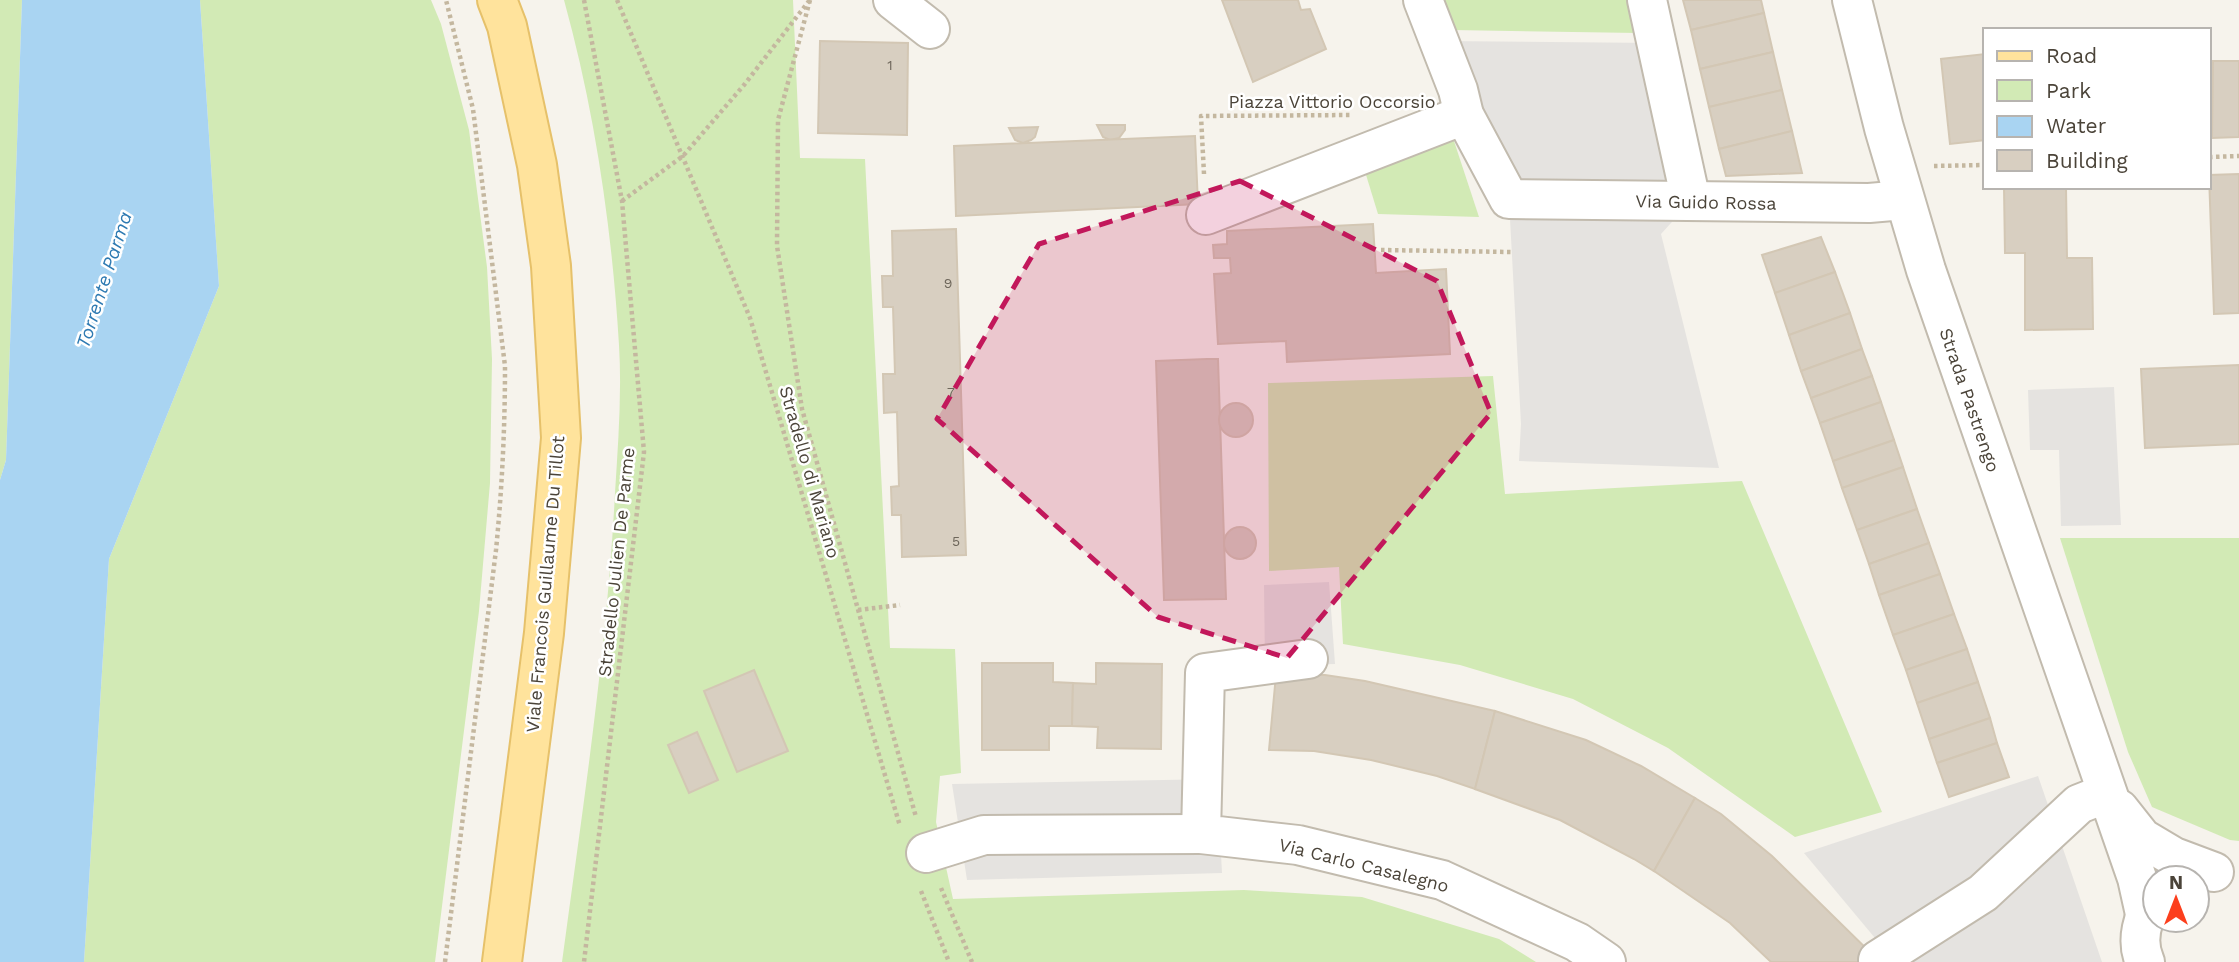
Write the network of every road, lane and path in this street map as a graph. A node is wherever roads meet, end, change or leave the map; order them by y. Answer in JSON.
{"nodes":[{"id":1,"x":446,"y":0,"type":"edge"},
{"id":2,"x":497,"y":0,"type":"edge"},
{"id":3,"x":584,"y":0,"type":"edge"},
{"id":4,"x":617,"y":0,"type":"edge"},
{"id":5,"x":810,"y":0,"type":"edge"},
{"id":6,"x":893,"y":0,"type":"edge"},
{"id":7,"x":1423,"y":0,"type":"edge"},
{"id":8,"x":1647,"y":0,"type":"edge"},
{"id":9,"x":1852,"y":0,"type":"edge"},
{"id":10,"x":930,"y":29,"type":"dead end"},
{"id":11,"x":1353,"y":115,"type":"dead end"},
{"id":12,"x":1464,"y":115,"type":"junction"},
{"id":13,"x":683,"y":156,"type":"junction"},
{"id":14,"x":2239,"y":156,"type":"edge"},
{"id":15,"x":2211,"y":157,"type":"edge"},
{"id":16,"x":1904,"y":200,"type":"junction"},
{"id":17,"x":622,"y":201,"type":"junction"},
{"id":18,"x":1691,"y":201,"type":"junction"},
{"id":19,"x":1206,"y":215,"type":"joint"},
{"id":20,"x":1381,"y":250,"type":"dead end"},
{"id":21,"x":1511,"y":252,"type":"dead end"},
{"id":22,"x":900,"y":606,"type":"dead end"},
{"id":23,"x":858,"y":610,"type":"junction"},
{"id":24,"x":1308,"y":659,"type":"dead end"},
{"id":25,"x":2107,"y":793,"type":"junction"},
{"id":26,"x":1201,"y":834,"type":"junction"},
{"id":27,"x":915,"y":858,"type":"junction"},
{"id":28,"x":2222,"y":877,"type":"edge"},
{"id":29,"x":2141,"y":887,"type":"edge"},
{"id":30,"x":2141,"y":934,"type":"edge"},
{"id":31,"x":1878,"y":960,"type":"dead end"},
{"id":32,"x":445,"y":962,"type":"edge"},
{"id":33,"x":502,"y":962,"type":"edge"},
{"id":34,"x":584,"y":962,"type":"edge"},
{"id":35,"x":949,"y":962,"type":"edge"},
{"id":36,"x":972,"y":962,"type":"edge"},
{"id":37,"x":1606,"y":962,"type":"edge"},
{"id":38,"x":2145,"y":962,"type":"edge"}],
"edges":[{"from":1,"to":32,"type":"path"},
{"from":2,"to":33,"type":"main road","name":"Viale Francois Guillaume Du Tillot"},
{"from":3,"to":17,"type":"path","name":"Stradello Julien De Parme"},
{"from":4,"to":13,"type":"path","name":"Stradello di Mariano"},
{"from":5,"to":13,"type":"path"},
{"from":5,"to":23,"type":"path"},
{"from":6,"to":10,"type":"street"},
{"from":7,"to":12,"type":"street"},
{"from":8,"to":18,"type":"street"},
{"from":9,"to":16,"type":"street","name":"Strada Pastrengo"},
{"from":11,"to":19,"type":"path","name":"Piazza Vittorio Occorsio"},
{"from":12,"to":18,"type":"street","name":"Via Guido Rossa"},
{"from":12,"to":19,"type":"street"},
{"from":13,"to":17,"type":"path"},
{"from":13,"to":27,"type":"path","name":"Stradello di Mariano"},
{"from":14,"to":15,"type":"path"},
{"from":16,"to":18,"type":"street","name":"Via Guido Rossa"},
{"from":16,"to":25,"type":"street","name":"Strada Pastrengo"},
{"from":17,"to":34,"type":"path","name":"Stradello Julien De Parme"},
{"from":20,"to":21,"type":"path"},
{"from":22,"to":23,"type":"path"},
{"from":23,"to":27,"type":"path"},
{"from":24,"to":26,"type":"street"},
{"from":25,"to":28,"type":"street","name":"Strada Pastrengo"},
{"from":25,"to":29,"type":"street","name":"Strada Pastrengo"},
{"from":25,"to":31,"type":"street"},
{"from":26,"to":27,"type":"street","name":"Via Carlo Casalegno"},
{"from":26,"to":37,"type":"street","name":"Via Carlo Casalegno"},
{"from":27,"to":35,"type":"path","name":"Stradello di Mariano"},
{"from":27,"to":36,"type":"path"},
{"from":30,"to":38,"type":"street","name":"Strada Pastrengo"}]}
